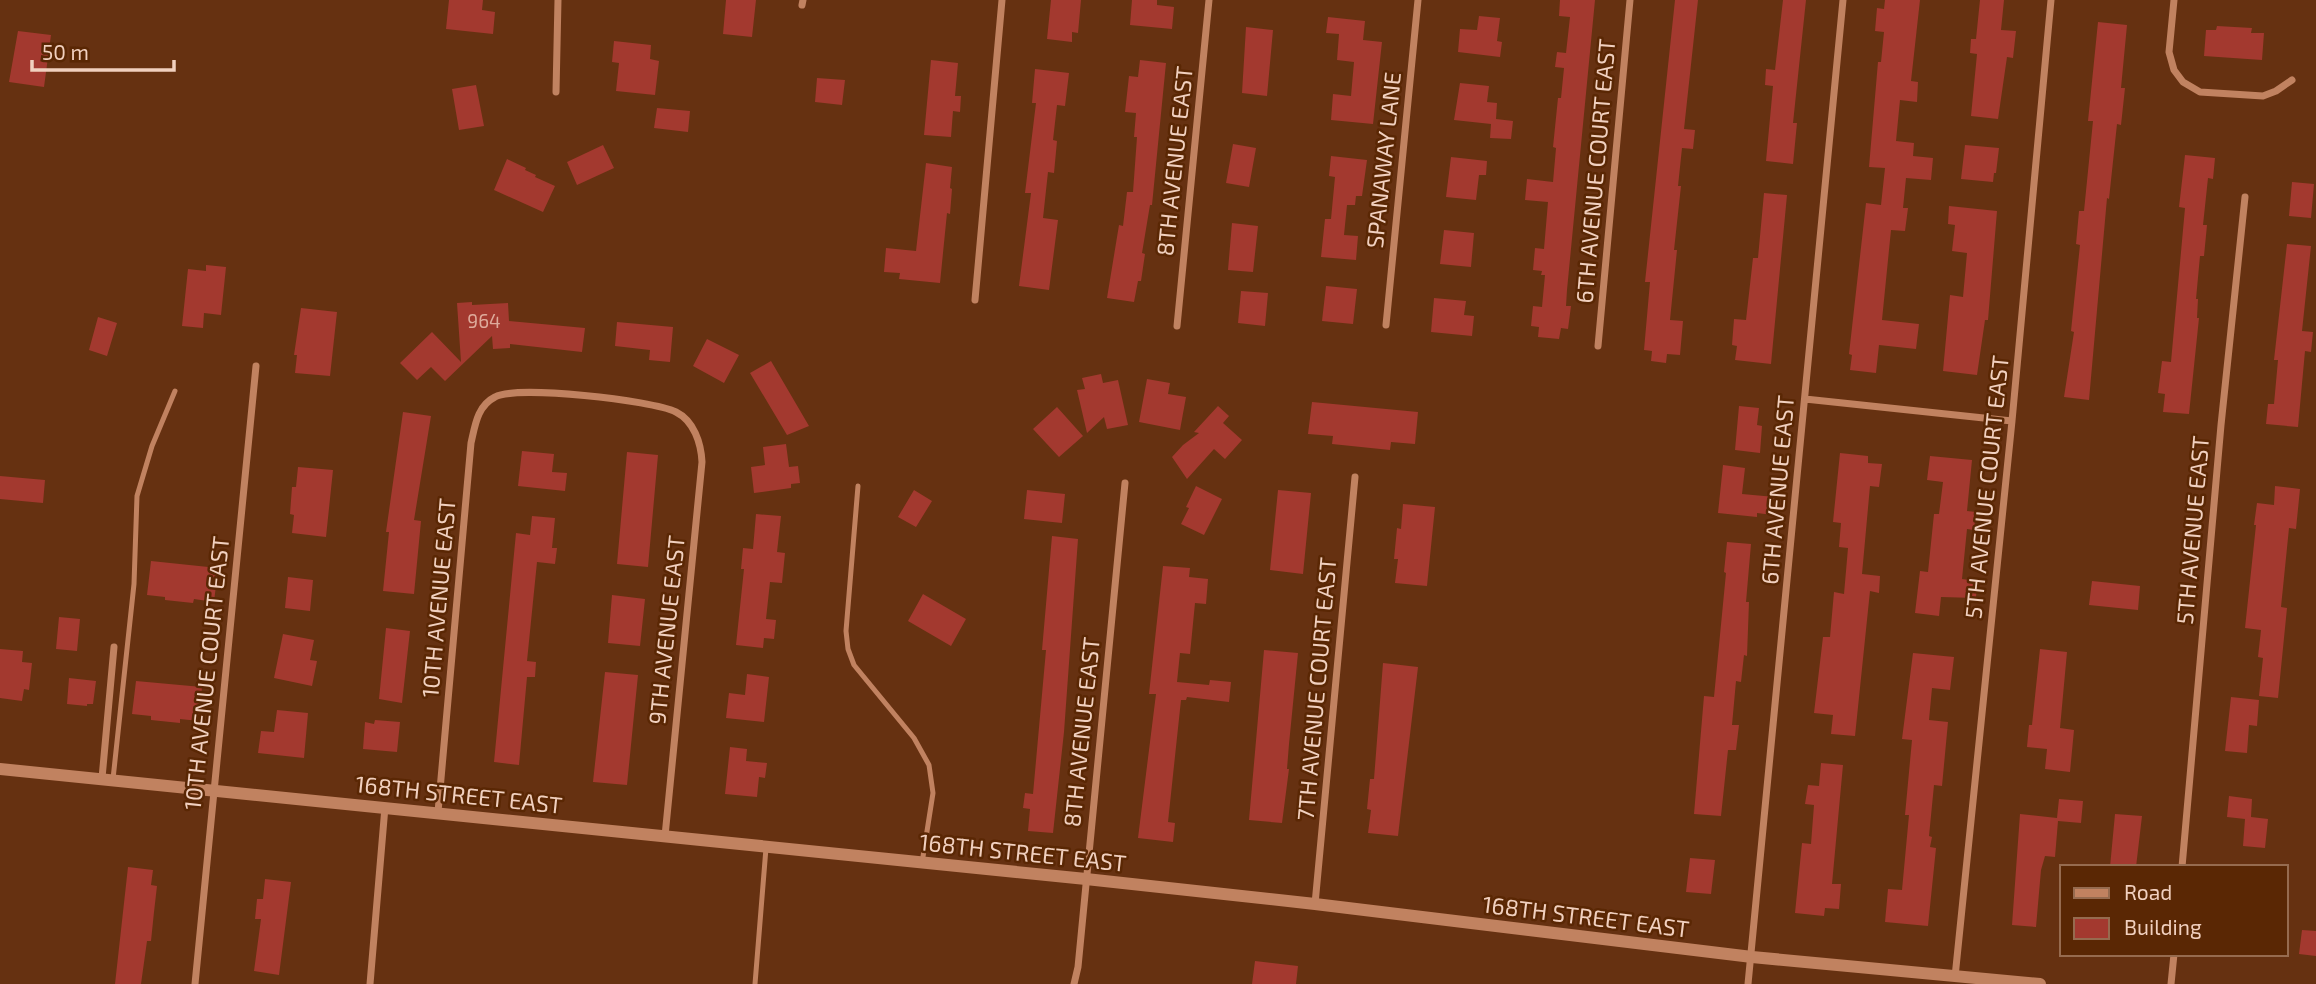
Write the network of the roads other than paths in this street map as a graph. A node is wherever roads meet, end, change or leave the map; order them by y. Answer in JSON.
{"nodes":[{"id":1,"x":558,"y":0,"type":"edge"},
{"id":2,"x":1002,"y":0,"type":"edge"},
{"id":3,"x":1209,"y":0,"type":"edge"},
{"id":4,"x":1418,"y":0,"type":"edge"},
{"id":5,"x":1630,"y":0,"type":"edge"},
{"id":6,"x":1843,"y":0,"type":"edge"},
{"id":7,"x":2051,"y":0,"type":"edge"},
{"id":8,"x":2174,"y":0,"type":"edge"},
{"id":9,"x":2292,"y":80,"type":"dead end"},
{"id":10,"x":556,"y":92,"type":"dead end"},
{"id":11,"x":2245,"y":197,"type":"dead end"},
{"id":12,"x":975,"y":300,"type":"dead end"},
{"id":13,"x":1386,"y":324,"type":"dead end"},
{"id":14,"x":1177,"y":326,"type":"dead end"},
{"id":15,"x":1598,"y":346,"type":"dead end"},
{"id":16,"x":256,"y":366,"type":"dead end"},
{"id":17,"x":175,"y":391,"type":"dead end"},
{"id":18,"x":496,"y":396,"type":"joint"},
{"id":19,"x":1805,"y":399,"type":"junction"},
{"id":20,"x":2012,"y":421,"type":"junction"},
{"id":21,"x":1355,"y":477,"type":"dead end"},
{"id":22,"x":1125,"y":484,"type":"dead end"},
{"id":23,"x":858,"y":486,"type":"dead end"},
{"id":24,"x":114,"y":647,"type":"dead end"},
{"id":25,"x":0,"y":769,"type":"edge"},
{"id":26,"x":107,"y":778,"type":"junction"},
{"id":27,"x":214,"y":789,"type":"junction"},
{"id":28,"x":385,"y":807,"type":"junction"},
{"id":29,"x":438,"y":812,"type":"junction"},
{"id":30,"x":665,"y":836,"type":"junction"},
{"id":31,"x":766,"y":846,"type":"junction"},
{"id":32,"x":922,"y":863,"type":"junction"},
{"id":33,"x":2182,"y":865,"type":"edge"},
{"id":34,"x":1086,"y":879,"type":"junction"},
{"id":35,"x":1315,"y":904,"type":"junction"},
{"id":36,"x":2174,"y":956,"type":"edge"},
{"id":37,"x":1752,"y":957,"type":"junction"},
{"id":38,"x":1955,"y":976,"type":"junction"},
{"id":39,"x":195,"y":984,"type":"edge"},
{"id":40,"x":370,"y":984,"type":"edge"},
{"id":41,"x":755,"y":984,"type":"edge"},
{"id":42,"x":1074,"y":984,"type":"edge"},
{"id":43,"x":1748,"y":984,"type":"edge"},
{"id":44,"x":2040,"y":984,"type":"edge"},
{"id":45,"x":2171,"y":984,"type":"edge"}],
"edges":[{"from":1,"to":10,"type":"street"},
{"from":2,"to":12,"type":"street"},
{"from":3,"to":14,"type":"street","name":"8TH AVENUE EAST"},
{"from":4,"to":13,"type":"street","name":"SPANAWAY LANE"},
{"from":5,"to":15,"type":"street","name":"6TH AVENUE COURT EAST"},
{"from":6,"to":19,"type":"street","name":"6TH AVENUE EAST"},
{"from":7,"to":20,"type":"street","name":"5TH AVENUE COURT EAST"},
{"from":8,"to":9,"type":"street"},
{"from":11,"to":33,"type":"street","name":"5TH AVENUE EAST"},
{"from":16,"to":27,"type":"street","name":"10TH AVENUE COURT EAST"},
{"from":17,"to":26,"type":"lane"},
{"from":18,"to":29,"type":"street","name":"10TH AVENUE EAST"},
{"from":18,"to":30,"type":"street","name":"9TH AVENUE EAST"},
{"from":19,"to":20,"type":"street"},
{"from":19,"to":37,"type":"street","name":"6TH AVENUE EAST"},
{"from":20,"to":38,"type":"street","name":"5TH AVENUE COURT EAST"},
{"from":21,"to":35,"type":"street","name":"7TH AVENUE COURT EAST"},
{"from":22,"to":34,"type":"street","name":"8TH AVENUE EAST"},
{"from":23,"to":32,"type":"lane"},
{"from":24,"to":26,"type":"street"},
{"from":25,"to":26,"type":"street","name":"168TH STREET EAST"},
{"from":26,"to":27,"type":"street","name":"168TH STREET EAST"},
{"from":27,"to":28,"type":"street","name":"168TH STREET EAST"},
{"from":27,"to":39,"type":"street","name":"10TH AVENUE COURT EAST"},
{"from":28,"to":29,"type":"street","name":"168TH STREET EAST"},
{"from":28,"to":40,"type":"street"},
{"from":29,"to":30,"type":"street","name":"168TH STREET EAST"},
{"from":30,"to":31,"type":"street","name":"168TH STREET EAST"},
{"from":31,"to":32,"type":"street","name":"168TH STREET EAST"},
{"from":31,"to":41,"type":"lane"},
{"from":32,"to":34,"type":"street","name":"168TH STREET EAST"},
{"from":34,"to":35,"type":"street","name":"168TH STREET EAST"},
{"from":34,"to":42,"type":"street","name":"8TH AVENUE EAST"},
{"from":35,"to":37,"type":"street","name":"168TH STREET EAST"},
{"from":36,"to":45,"type":"street"},
{"from":37,"to":38,"type":"street","name":"168TH STREET EAST"},
{"from":37,"to":43,"type":"street","name":"6TH AVENUE EAST"},
{"from":38,"to":44,"type":"street","name":"168TH STREET EAST"}]}
